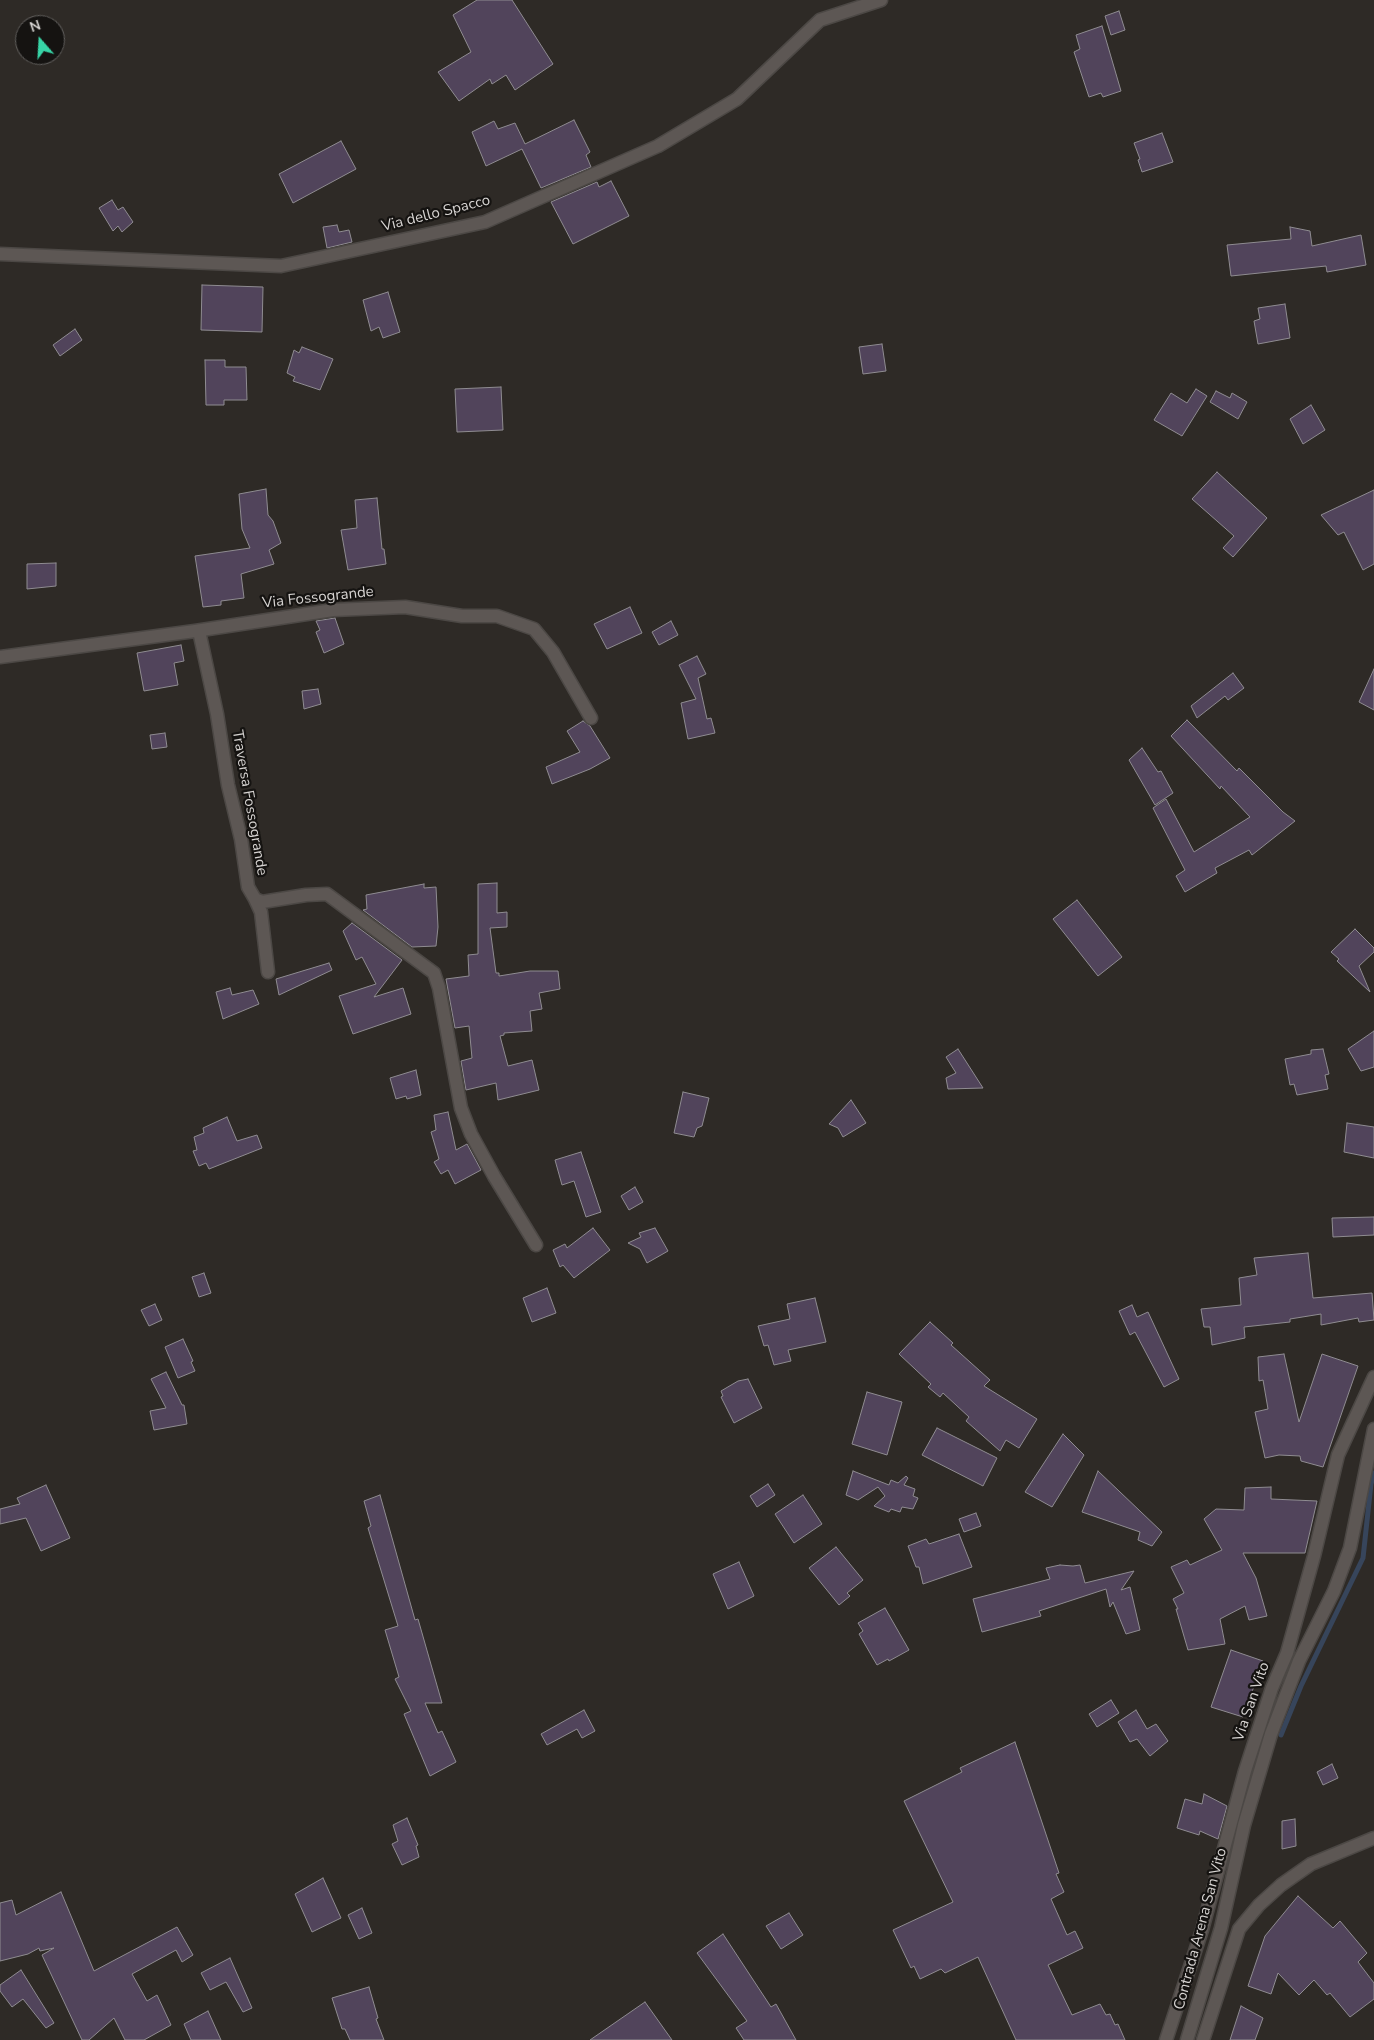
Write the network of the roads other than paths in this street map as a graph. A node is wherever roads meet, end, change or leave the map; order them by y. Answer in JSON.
{"nodes":[{"id":1,"x":880,"y":0,"type":"edge"},
{"id":2,"x":0,"y":254,"type":"edge"},
{"id":3,"x":199,"y":631,"type":"junction"},
{"id":4,"x":0,"y":657,"type":"edge"},
{"id":5,"x":591,"y":718,"type":"dead end"},
{"id":6,"x":255,"y":899,"type":"junction"},
{"id":7,"x":268,"y":972,"type":"dead end"},
{"id":8,"x":536,"y":1245,"type":"dead end"},
{"id":9,"x":1374,"y":1377,"type":"edge"},
{"id":10,"x":1374,"y":1429,"type":"edge"},
{"id":11,"x":1244,"y":1825,"type":"joint"},
{"id":12,"x":1374,"y":1838,"type":"edge"},
{"id":13,"x":1166,"y":2040,"type":"edge"},
{"id":14,"x":1187,"y":2040,"type":"edge"},
{"id":15,"x":1203,"y":2040,"type":"edge"}],
"edges":[{"from":1,"to":2,"type":"street","name":"Via dello Spacco"},
{"from":3,"to":4,"type":"street","name":"Via Fossogrande"},
{"from":3,"to":5,"type":"street","name":"Via Fossogrande"},
{"from":3,"to":6,"type":"street","name":"Traversa Fossogrande"},
{"from":6,"to":7,"type":"street"},
{"from":6,"to":8,"type":"street","name":"Traversa Fossogrande"},
{"from":9,"to":13,"type":"street","name":"Via San Vito"},
{"from":10,"to":11,"type":"street","name":"Via San Vito"},
{"from":11,"to":14,"type":"street","name":"Contrada Arena San Vito"},
{"from":12,"to":15,"type":"street"}]}
